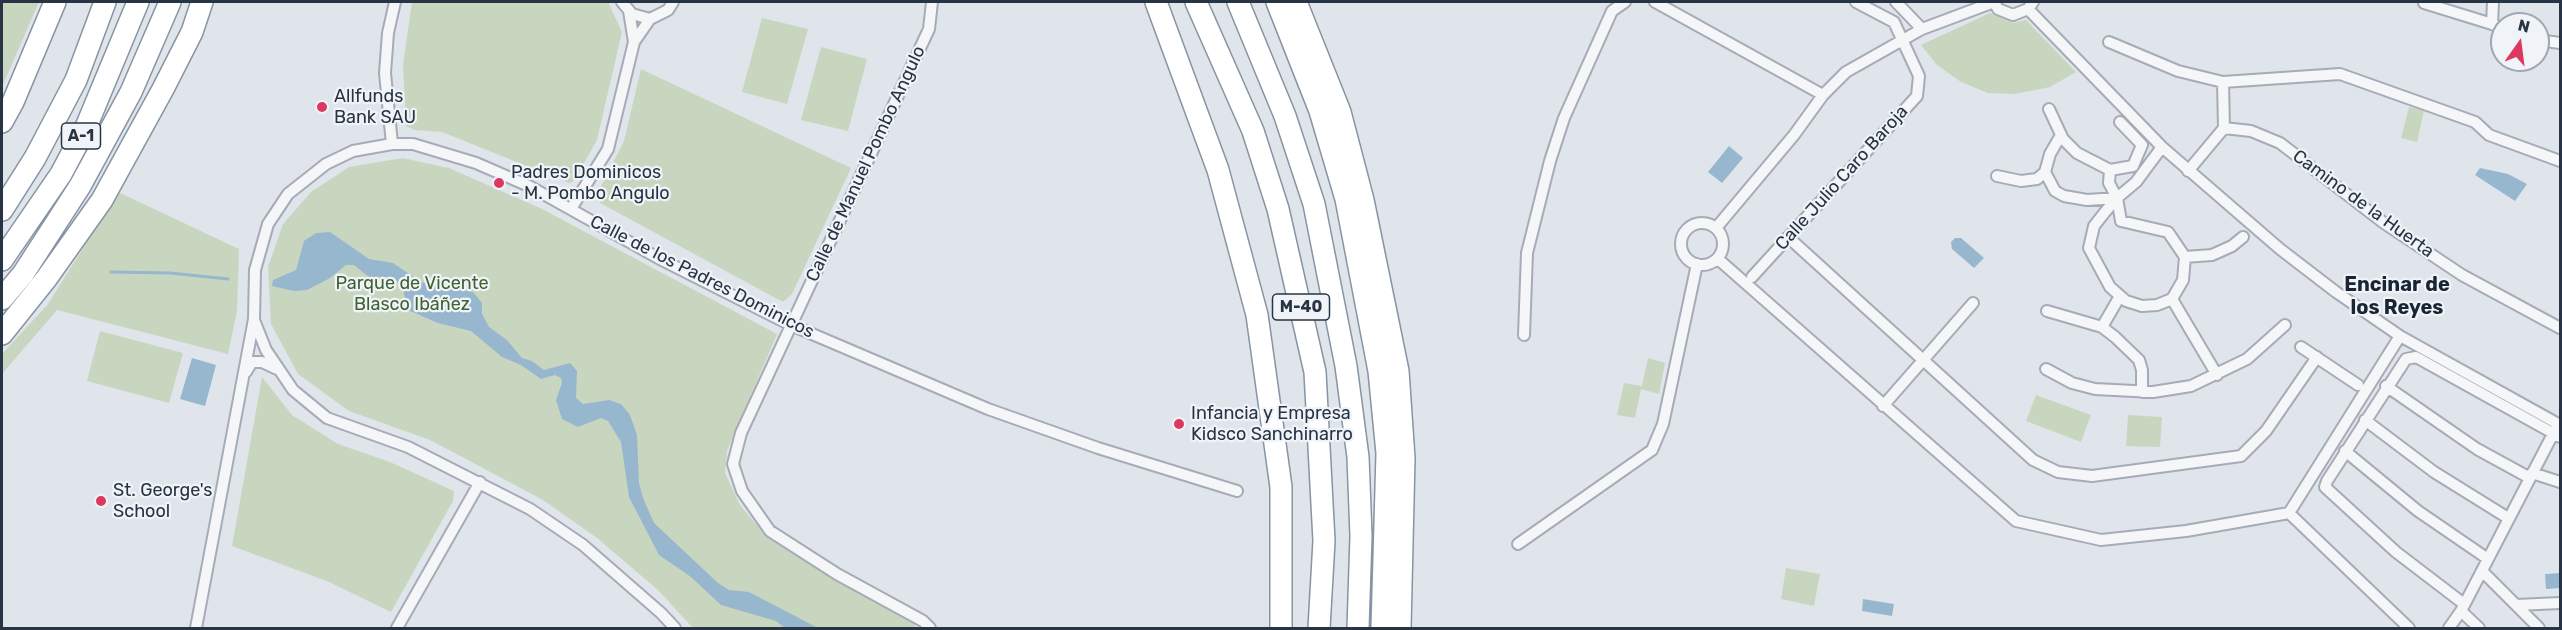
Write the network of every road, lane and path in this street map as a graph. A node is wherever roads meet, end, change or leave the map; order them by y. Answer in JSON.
{"nodes":[{"id":1,"x":56,"y":2,"type":"edge"},
{"id":2,"x":105,"y":2,"type":"edge"},
{"id":3,"x":138,"y":2,"type":"edge"},
{"id":4,"x":171,"y":2,"type":"edge"},
{"id":5,"x":202,"y":2,"type":"edge"},
{"id":6,"x":395,"y":2,"type":"edge"},
{"id":7,"x":622,"y":2,"type":"edge"},
{"id":8,"x":673,"y":2,"type":"edge"},
{"id":9,"x":932,"y":2,"type":"edge"},
{"id":10,"x":1145,"y":2,"type":"edge"},
{"id":11,"x":1156,"y":2,"type":"edge"},
{"id":12,"x":1196,"y":2,"type":"edge"},
{"id":13,"x":1238,"y":2,"type":"edge"},
{"id":14,"x":1277,"y":2,"type":"edge"},
{"id":15,"x":1296,"y":2,"type":"edge"},
{"id":16,"x":1625,"y":2,"type":"edge"},
{"id":17,"x":1655,"y":2,"type":"edge"},
{"id":18,"x":1856,"y":2,"type":"edge"},
{"id":19,"x":1896,"y":2,"type":"edge"},
{"id":20,"x":1994,"y":2,"type":"edge"},
{"id":21,"x":2424,"y":3,"type":"edge"},
{"id":22,"x":2030,"y":5,"type":"edge"},
{"id":23,"x":629,"y":11,"type":"junction"},
{"id":24,"x":650,"y":19,"type":"junction"},
{"id":25,"x":2490,"y":24,"type":"edge"},
{"id":26,"x":1922,"y":29,"type":"junction"},
{"id":27,"x":1903,"y":40,"type":"junction"},
{"id":28,"x":634,"y":42,"type":"junction"},
{"id":29,"x":2109,"y":42,"type":"dead end"},
{"id":30,"x":1175,"y":56,"type":"junction"},
{"id":31,"x":2223,"y":82,"type":"junction"},
{"id":32,"x":1824,"y":95,"type":"junction"},
{"id":33,"x":8,"y":106,"type":"edge"},
{"id":34,"x":2049,"y":109,"type":"dead end"},
{"id":35,"x":2,"y":122,"type":"edge"},
{"id":36,"x":2120,"y":122,"type":"dead end"},
{"id":37,"x":2224,"y":128,"type":"junction"},
{"id":38,"x":2061,"y":135,"type":"junction"},
{"id":39,"x":392,"y":144,"type":"junction"},
{"id":40,"x":2162,"y":147,"type":"junction"},
{"id":41,"x":2560,"y":161,"type":"edge"},
{"id":42,"x":2110,"y":170,"type":"junction"},
{"id":43,"x":2188,"y":171,"type":"junction"},
{"id":44,"x":2045,"y":172,"type":"junction"},
{"id":45,"x":1997,"y":176,"type":"dead end"},
{"id":46,"x":2117,"y":198,"type":"junction"},
{"id":47,"x":571,"y":209,"type":"junction"},
{"id":48,"x":2,"y":210,"type":"edge"},
{"id":49,"x":1716,"y":228,"type":"junction"},
{"id":50,"x":1788,"y":237,"type":"junction"},
{"id":51,"x":2243,"y":237,"type":"dead end"},
{"id":52,"x":2185,"y":257,"type":"junction"},
{"id":53,"x":1718,"y":259,"type":"junction"},
{"id":54,"x":2,"y":260,"type":"edge"},
{"id":55,"x":1697,"y":264,"type":"junction"},
{"id":56,"x":1752,"y":277,"type":"dead end"},
{"id":57,"x":2120,"y":296,"type":"junction"},
{"id":58,"x":2,"y":299,"type":"edge"},
{"id":59,"x":2172,"y":299,"type":"junction"},
{"id":60,"x":1973,"y":303,"type":"dead end"},
{"id":61,"x":2048,"y":311,"type":"dead end"},
{"id":62,"x":254,"y":319,"type":"junction"},
{"id":63,"x":791,"y":325,"type":"junction"},
{"id":64,"x":2285,"y":325,"type":"dead end"},
{"id":65,"x":2102,"y":327,"type":"junction"},
{"id":66,"x":2560,"y":328,"type":"edge"},
{"id":67,"x":2,"y":334,"type":"edge"},
{"id":68,"x":1524,"y":335,"type":"dead end"},
{"id":69,"x":2400,"y":336,"type":"junction"},
{"id":70,"x":2301,"y":347,"type":"dead end"},
{"id":71,"x":2317,"y":357,"type":"junction"},
{"id":72,"x":1924,"y":361,"type":"junction"},
{"id":73,"x":278,"y":369,"type":"junction"},
{"id":74,"x":2046,"y":369,"type":"dead end"},
{"id":75,"x":2217,"y":375,"type":"junction"},
{"id":76,"x":242,"y":377,"type":"junction"},
{"id":77,"x":2358,"y":385,"type":"dead end"},
{"id":78,"x":2386,"y":386,"type":"junction"},
{"id":79,"x":2142,"y":392,"type":"junction"},
{"id":80,"x":1883,"y":406,"type":"junction"},
{"id":81,"x":2365,"y":420,"type":"junction"},
{"id":82,"x":2558,"y":430,"type":"edge"},
{"id":83,"x":2345,"y":451,"type":"junction"},
{"id":84,"x":2531,"y":475,"type":"junction"},
{"id":85,"x":480,"y":482,"type":"junction"},
{"id":86,"x":2560,"y":482,"type":"edge"},
{"id":87,"x":1238,"y":491,"type":"dead end"},
{"id":88,"x":2289,"y":513,"type":"junction"},
{"id":89,"x":2508,"y":518,"type":"junction"},
{"id":90,"x":1518,"y":544,"type":"dead end"},
{"id":91,"x":2488,"y":559,"type":"junction"},
{"id":92,"x":2482,"y":570,"type":"junction"},
{"id":93,"x":2560,"y":603,"type":"edge"},
{"id":94,"x":2516,"y":605,"type":"junction"},
{"id":95,"x":2462,"y":608,"type":"junction"},
{"id":96,"x":196,"y":628,"type":"edge"},
{"id":97,"x":397,"y":628,"type":"edge"},
{"id":98,"x":675,"y":628,"type":"edge"},
{"id":99,"x":930,"y":628,"type":"edge"},
{"id":100,"x":1281,"y":628,"type":"edge"},
{"id":101,"x":1319,"y":628,"type":"edge"},
{"id":102,"x":1358,"y":628,"type":"edge"},
{"id":103,"x":1382,"y":628,"type":"edge"},
{"id":104,"x":1400,"y":628,"type":"edge"},
{"id":105,"x":2409,"y":628,"type":"edge"},
{"id":106,"x":2449,"y":628,"type":"edge"},
{"id":107,"x":2479,"y":628,"type":"edge"},
{"id":108,"x":2539,"y":628,"type":"edge"}],
"edges":[{"from":1,"to":33,"type":"highway"},
{"from":2,"to":48,"type":"highway","number":"A-1"},
{"from":3,"to":54,"type":"highway","number":"A-1"},
{"from":4,"to":58,"type":"highway"},
{"from":5,"to":67,"type":"highway"},
{"from":6,"to":39,"type":"street"},
{"from":7,"to":23,"type":"street"},
{"from":8,"to":24,"type":"street"},
{"from":9,"to":63,"type":"street","name":"Calle de Manuel Pombo Angulo"},
{"from":10,"to":30,"type":"highway"},
{"from":11,"to":30,"type":"highway"},
{"from":12,"to":101,"type":"highway","number":"M-40"},
{"from":13,"to":102,"type":"highway","number":"M-40"},
{"from":14,"to":103,"type":"highway"},
{"from":15,"to":104,"type":"highway"},
{"from":16,"to":68,"type":"street"},
{"from":17,"to":32,"type":"street"},
{"from":18,"to":27,"type":"street","name":"Calle Julio Caro Baroja"},
{"from":19,"to":26,"type":"street"},
{"from":20,"to":22,"type":"street"},
{"from":20,"to":26,"type":"street"},
{"from":21,"to":25,"type":"street"},
{"from":22,"to":40,"type":"street"},
{"from":23,"to":24,"type":"street"},
{"from":23,"to":28,"type":"street"},
{"from":24,"to":28,"type":"street"},
{"from":26,"to":27,"type":"street"},
{"from":27,"to":32,"type":"street"},
{"from":27,"to":50,"type":"street","name":"Calle Julio Caro Baroja"},
{"from":28,"to":47,"type":"street"},
{"from":29,"to":31,"type":"street"},
{"from":30,"to":100,"type":"highway"},
{"from":31,"to":37,"type":"street"},
{"from":31,"to":41,"type":"street"},
{"from":32,"to":49,"type":"street"},
{"from":33,"to":35,"type":"highway"},
{"from":34,"to":38,"type":"street"},
{"from":36,"to":42,"type":"street"},
{"from":37,"to":43,"type":"street"},
{"from":37,"to":66,"type":"street","name":"Camino de la Huerta"},
{"from":38,"to":42,"type":"street"},
{"from":38,"to":44,"type":"street"},
{"from":39,"to":47,"type":"street","name":"Calle de los Padres Dominicos"},
{"from":39,"to":62,"type":"street","name":"Calle de los Padres Dominicos"},
{"from":40,"to":43,"type":"street"},
{"from":40,"to":46,"type":"street"},
{"from":42,"to":46,"type":"street"},
{"from":43,"to":69,"type":"street"},
{"from":44,"to":45,"type":"street"},
{"from":44,"to":46,"type":"street"},
{"from":46,"to":52,"type":"street"},
{"from":46,"to":57,"type":"street"},
{"from":47,"to":63,"type":"street","name":"Calle de los Padres Dominicos"},
{"from":49,"to":53,"type":"street"},
{"from":49,"to":55,"type":"street"},
{"from":50,"to":56,"type":"street","name":"Calle Julio Caro Baroja"},
{"from":50,"to":72,"type":"street"},
{"from":51,"to":52,"type":"street"},
{"from":52,"to":59,"type":"street"},
{"from":53,"to":55,"type":"street"},
{"from":53,"to":80,"type":"street"},
{"from":55,"to":90,"type":"street"},
{"from":57,"to":59,"type":"street"},
{"from":57,"to":65,"type":"street"},
{"from":59,"to":75,"type":"street"},
{"from":60,"to":72,"type":"street"},
{"from":61,"to":65,"type":"street"},
{"from":62,"to":73,"type":"street"},
{"from":62,"to":76,"type":"street","name":"Calle de los Padres Dominicos"},
{"from":63,"to":87,"type":"street","name":"Calle de los Padres Dominicos"},
{"from":63,"to":99,"type":"street","name":"Calle de Manuel Pombo Angulo"},
{"from":64,"to":75,"type":"street"},
{"from":65,"to":79,"type":"street"},
{"from":69,"to":82,"type":"street"},
{"from":69,"to":88,"type":"street"},
{"from":70,"to":71,"type":"street"},
{"from":71,"to":72,"type":"street"},
{"from":71,"to":77,"type":"street"},
{"from":72,"to":80,"type":"street"},
{"from":73,"to":76,"type":"street"},
{"from":73,"to":85,"type":"street"},
{"from":74,"to":79,"type":"street"},
{"from":75,"to":79,"type":"street"},
{"from":76,"to":96,"type":"street","name":"Calle de los Padres Dominicos"},
{"from":78,"to":81,"type":"street"},
{"from":78,"to":82,"type":"street"},
{"from":78,"to":84,"type":"street"},
{"from":80,"to":88,"type":"street"},
{"from":81,"to":83,"type":"street"},
{"from":81,"to":89,"type":"street"},
{"from":82,"to":84,"type":"street"},
{"from":83,"to":91,"type":"street"},
{"from":83,"to":95,"type":"street"},
{"from":84,"to":86,"type":"street"},
{"from":84,"to":89,"type":"street"},
{"from":85,"to":97,"type":"street"},
{"from":85,"to":98,"type":"street"},
{"from":88,"to":105,"type":"street"},
{"from":89,"to":91,"type":"street"},
{"from":91,"to":92,"type":"street"},
{"from":92,"to":94,"type":"street"},
{"from":92,"to":95,"type":"street"},
{"from":93,"to":94,"type":"street"},
{"from":94,"to":108,"type":"street"},
{"from":95,"to":106,"type":"street"},
{"from":95,"to":107,"type":"street"}]}
